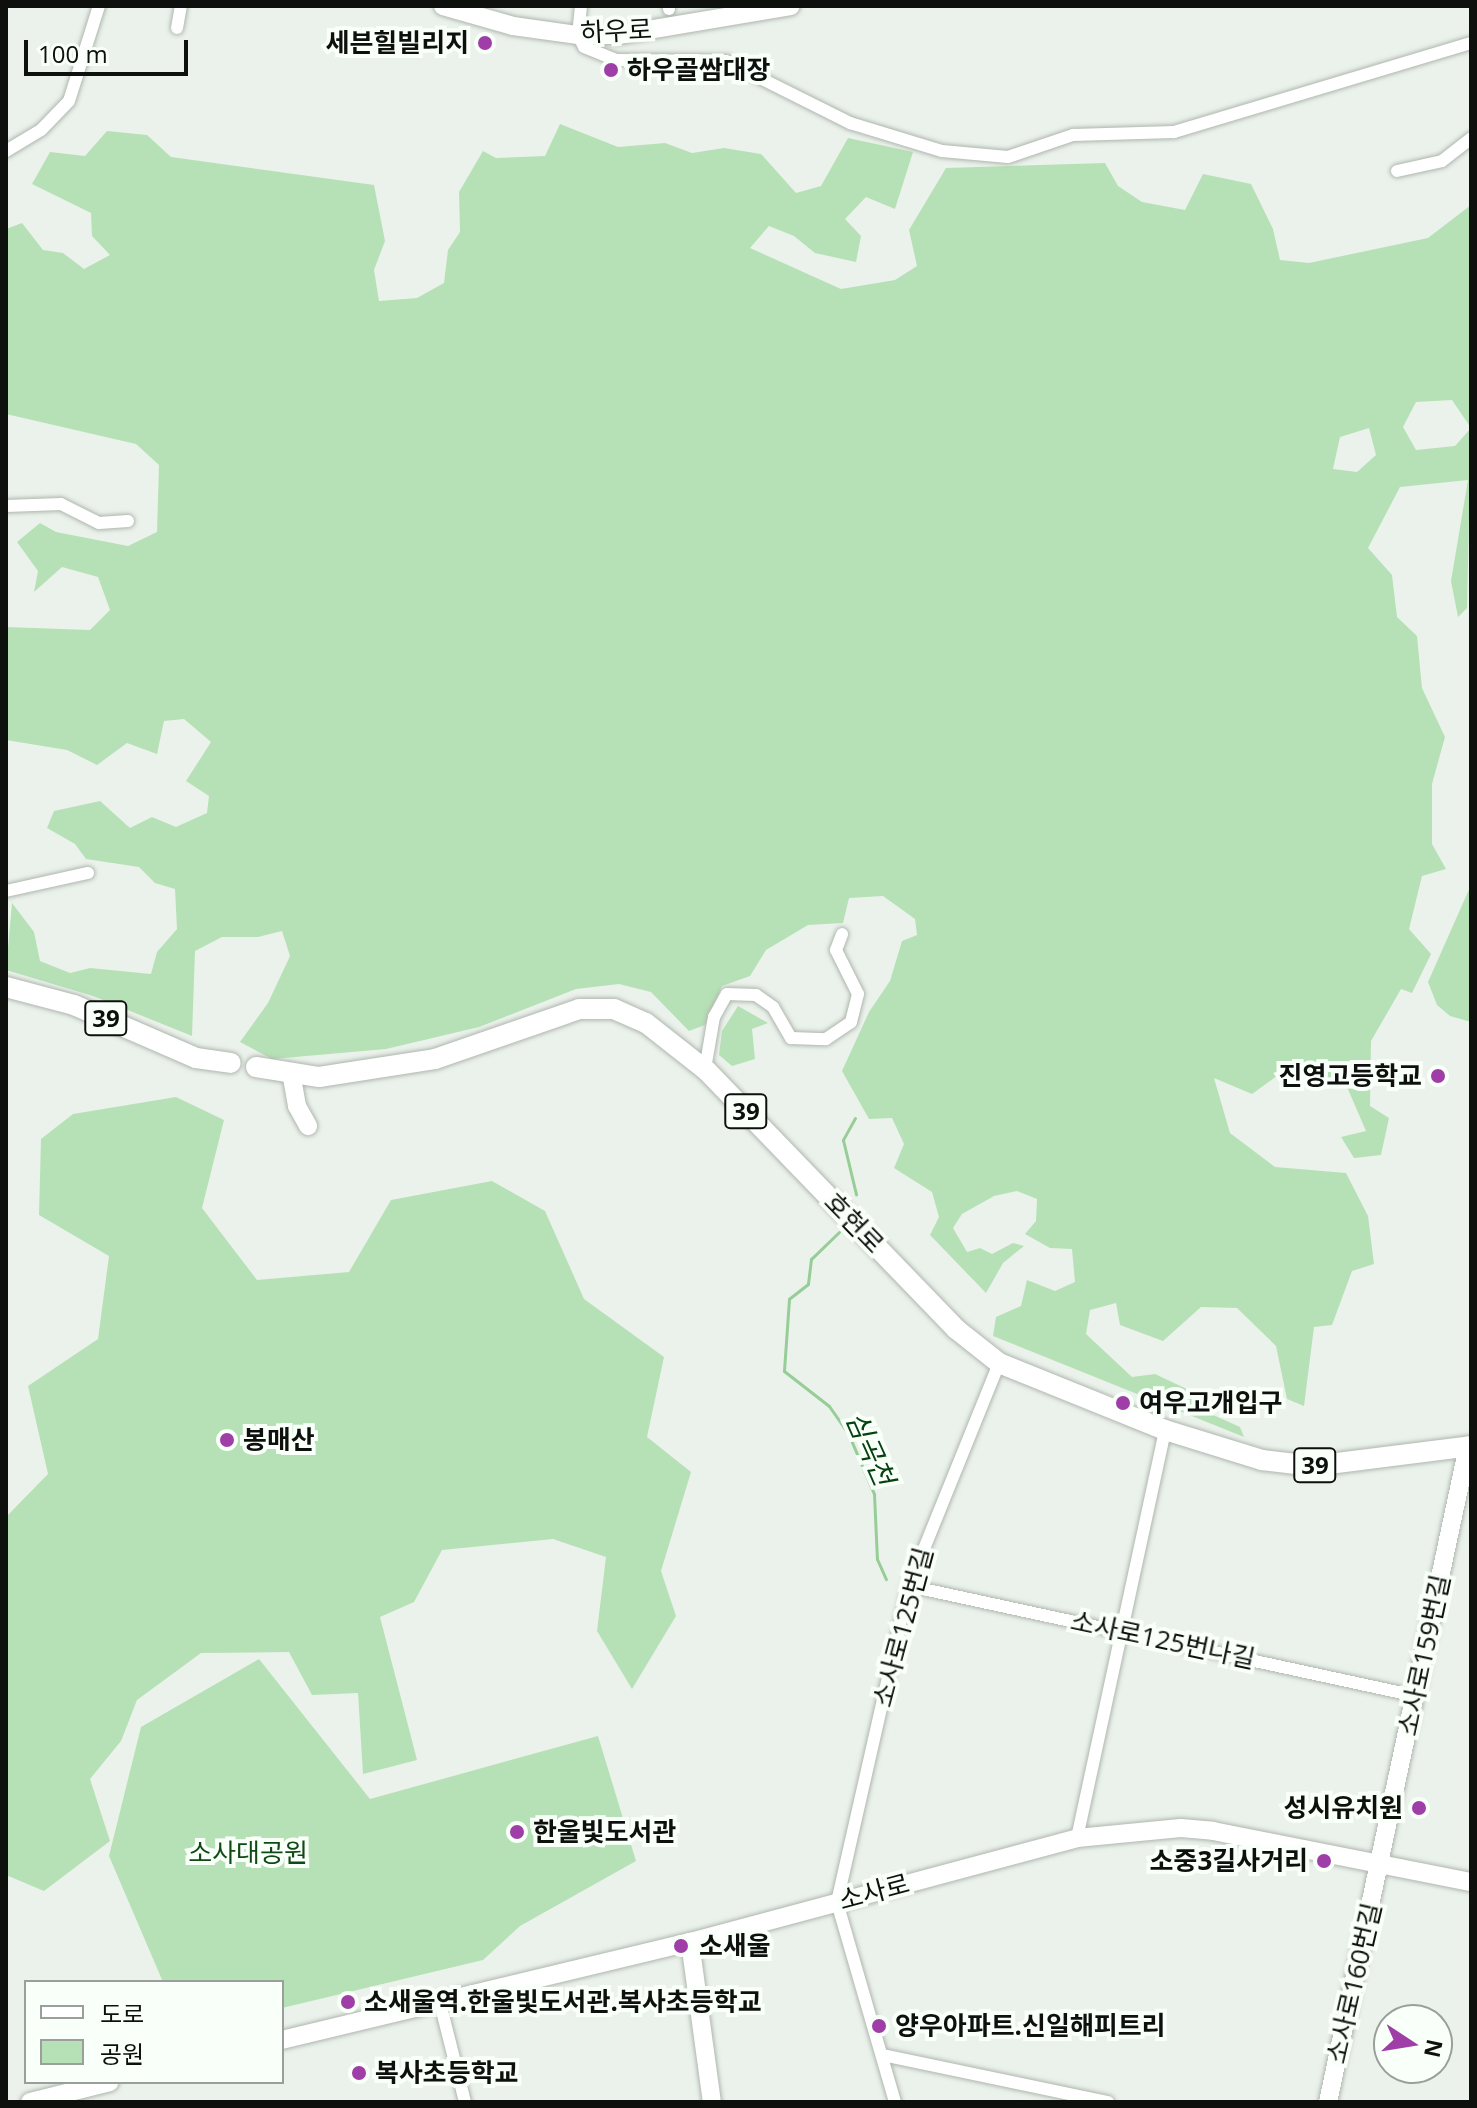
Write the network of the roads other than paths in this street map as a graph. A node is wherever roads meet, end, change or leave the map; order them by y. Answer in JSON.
{"nodes":[{"id":1,"x":99,"y":6,"type":"edge"},
{"id":2,"x":181,"y":6,"type":"edge"},
{"id":3,"x":443,"y":6,"type":"edge"},
{"id":4,"x":581,"y":6,"type":"edge"},
{"id":5,"x":791,"y":6,"type":"edge"},
{"id":6,"x":742,"y":10,"type":"edge"},
{"id":7,"x":177,"y":28,"type":"dead end"},
{"id":8,"x":578,"y":35,"type":"junction"},
{"id":9,"x":1471,"y":43,"type":"edge"},
{"id":10,"x":1471,"y":138,"type":"edge"},
{"id":11,"x":6,"y":151,"type":"edge"},
{"id":12,"x":1397,"y":171,"type":"dead end"},
{"id":13,"x":6,"y":506,"type":"edge"},
{"id":14,"x":128,"y":521,"type":"dead end"},
{"id":15,"x":88,"y":873,"type":"dead end"},
{"id":16,"x":6,"y":891,"type":"edge"},
{"id":17,"x":842,"y":934,"type":"dead end"},
{"id":18,"x":6,"y":987,"type":"edge"},
{"id":19,"x":231,"y":1063,"type":"dead end"},
{"id":20,"x":256,"y":1067,"type":"dead end"},
{"id":21,"x":705,"y":1069,"type":"junction"},
{"id":22,"x":291,"y":1072,"type":"junction"},
{"id":23,"x":308,"y":1126,"type":"dead end"},
{"id":24,"x":999,"y":1363,"type":"junction"},
{"id":25,"x":1165,"y":1430,"type":"junction"},
{"id":26,"x":1470,"y":1446,"type":"edge"},
{"id":27,"x":909,"y":1586,"type":"junction"},
{"id":28,"x":1121,"y":1631,"type":"junction"},
{"id":29,"x":1416,"y":1696,"type":"junction"},
{"id":30,"x":1077,"y":1838,"type":"junction"},
{"id":31,"x":1381,"y":1864,"type":"junction"},
{"id":32,"x":1471,"y":1882,"type":"edge"},
{"id":33,"x":837,"y":1902,"type":"junction"},
{"id":34,"x":690,"y":1942,"type":"junction"},
{"id":35,"x":440,"y":2003,"type":"junction"},
{"id":36,"x":284,"y":2040,"type":"edge"},
{"id":37,"x":883,"y":2055,"type":"junction"},
{"id":38,"x":102,"y":2084,"type":"edge"},
{"id":39,"x":42,"y":2100,"type":"edge"},
{"id":40,"x":465,"y":2102,"type":"edge"},
{"id":41,"x":712,"y":2102,"type":"edge"},
{"id":42,"x":895,"y":2102,"type":"edge"},
{"id":43,"x":1108,"y":2102,"type":"edge"},
{"id":44,"x":1328,"y":2102,"type":"edge"}],
"edges":[{"from":1,"to":11,"type":"street"},
{"from":2,"to":7,"type":"street"},
{"from":3,"to":8,"type":"street","name":"하우로"},
{"from":4,"to":8,"type":"street"},
{"from":5,"to":6,"type":"street","name":"하우로"},
{"from":6,"to":8,"type":"street","name":"하우로"},
{"from":8,"to":9,"type":"street"},
{"from":10,"to":12,"type":"street"},
{"from":13,"to":14,"type":"street"},
{"from":15,"to":16,"type":"street"},
{"from":17,"to":21,"type":"street"},
{"from":18,"to":19,"type":"main road","number":"39"},
{"from":20,"to":22,"type":"main road","name":"호현로","number":"39"},
{"from":21,"to":22,"type":"main road","name":"호현로","number":"39"},
{"from":21,"to":24,"type":"main road","name":"호현로","number":"39"},
{"from":22,"to":23,"type":"street"},
{"from":24,"to":25,"type":"main road","name":"호현로","number":"39"},
{"from":24,"to":27,"type":"street","name":"소사로125번길"},
{"from":25,"to":26,"type":"main road","name":"호현로","number":"39"},
{"from":25,"to":28,"type":"street"},
{"from":26,"to":29,"type":"street","name":"소사로159번길"},
{"from":27,"to":28,"type":"street","name":"소사로125번나길"},
{"from":27,"to":33,"type":"street","name":"소사로125번길"},
{"from":28,"to":29,"type":"street","name":"소사로125번나길"},
{"from":28,"to":30,"type":"street"},
{"from":29,"to":31,"type":"street","name":"소사로159번길"},
{"from":30,"to":31,"type":"street","name":"소사로"},
{"from":30,"to":33,"type":"street","name":"소사로"},
{"from":31,"to":32,"type":"street","name":"소사로"},
{"from":31,"to":44,"type":"street","name":"소사로160번길"},
{"from":33,"to":34,"type":"street","name":"소사로"},
{"from":33,"to":37,"type":"street"},
{"from":34,"to":35,"type":"street","name":"소사로"},
{"from":34,"to":41,"type":"street"},
{"from":35,"to":36,"type":"street","name":"소사로"},
{"from":35,"to":40,"type":"street"},
{"from":37,"to":42,"type":"street"},
{"from":37,"to":43,"type":"street"},
{"from":38,"to":39,"type":"street"}]}
